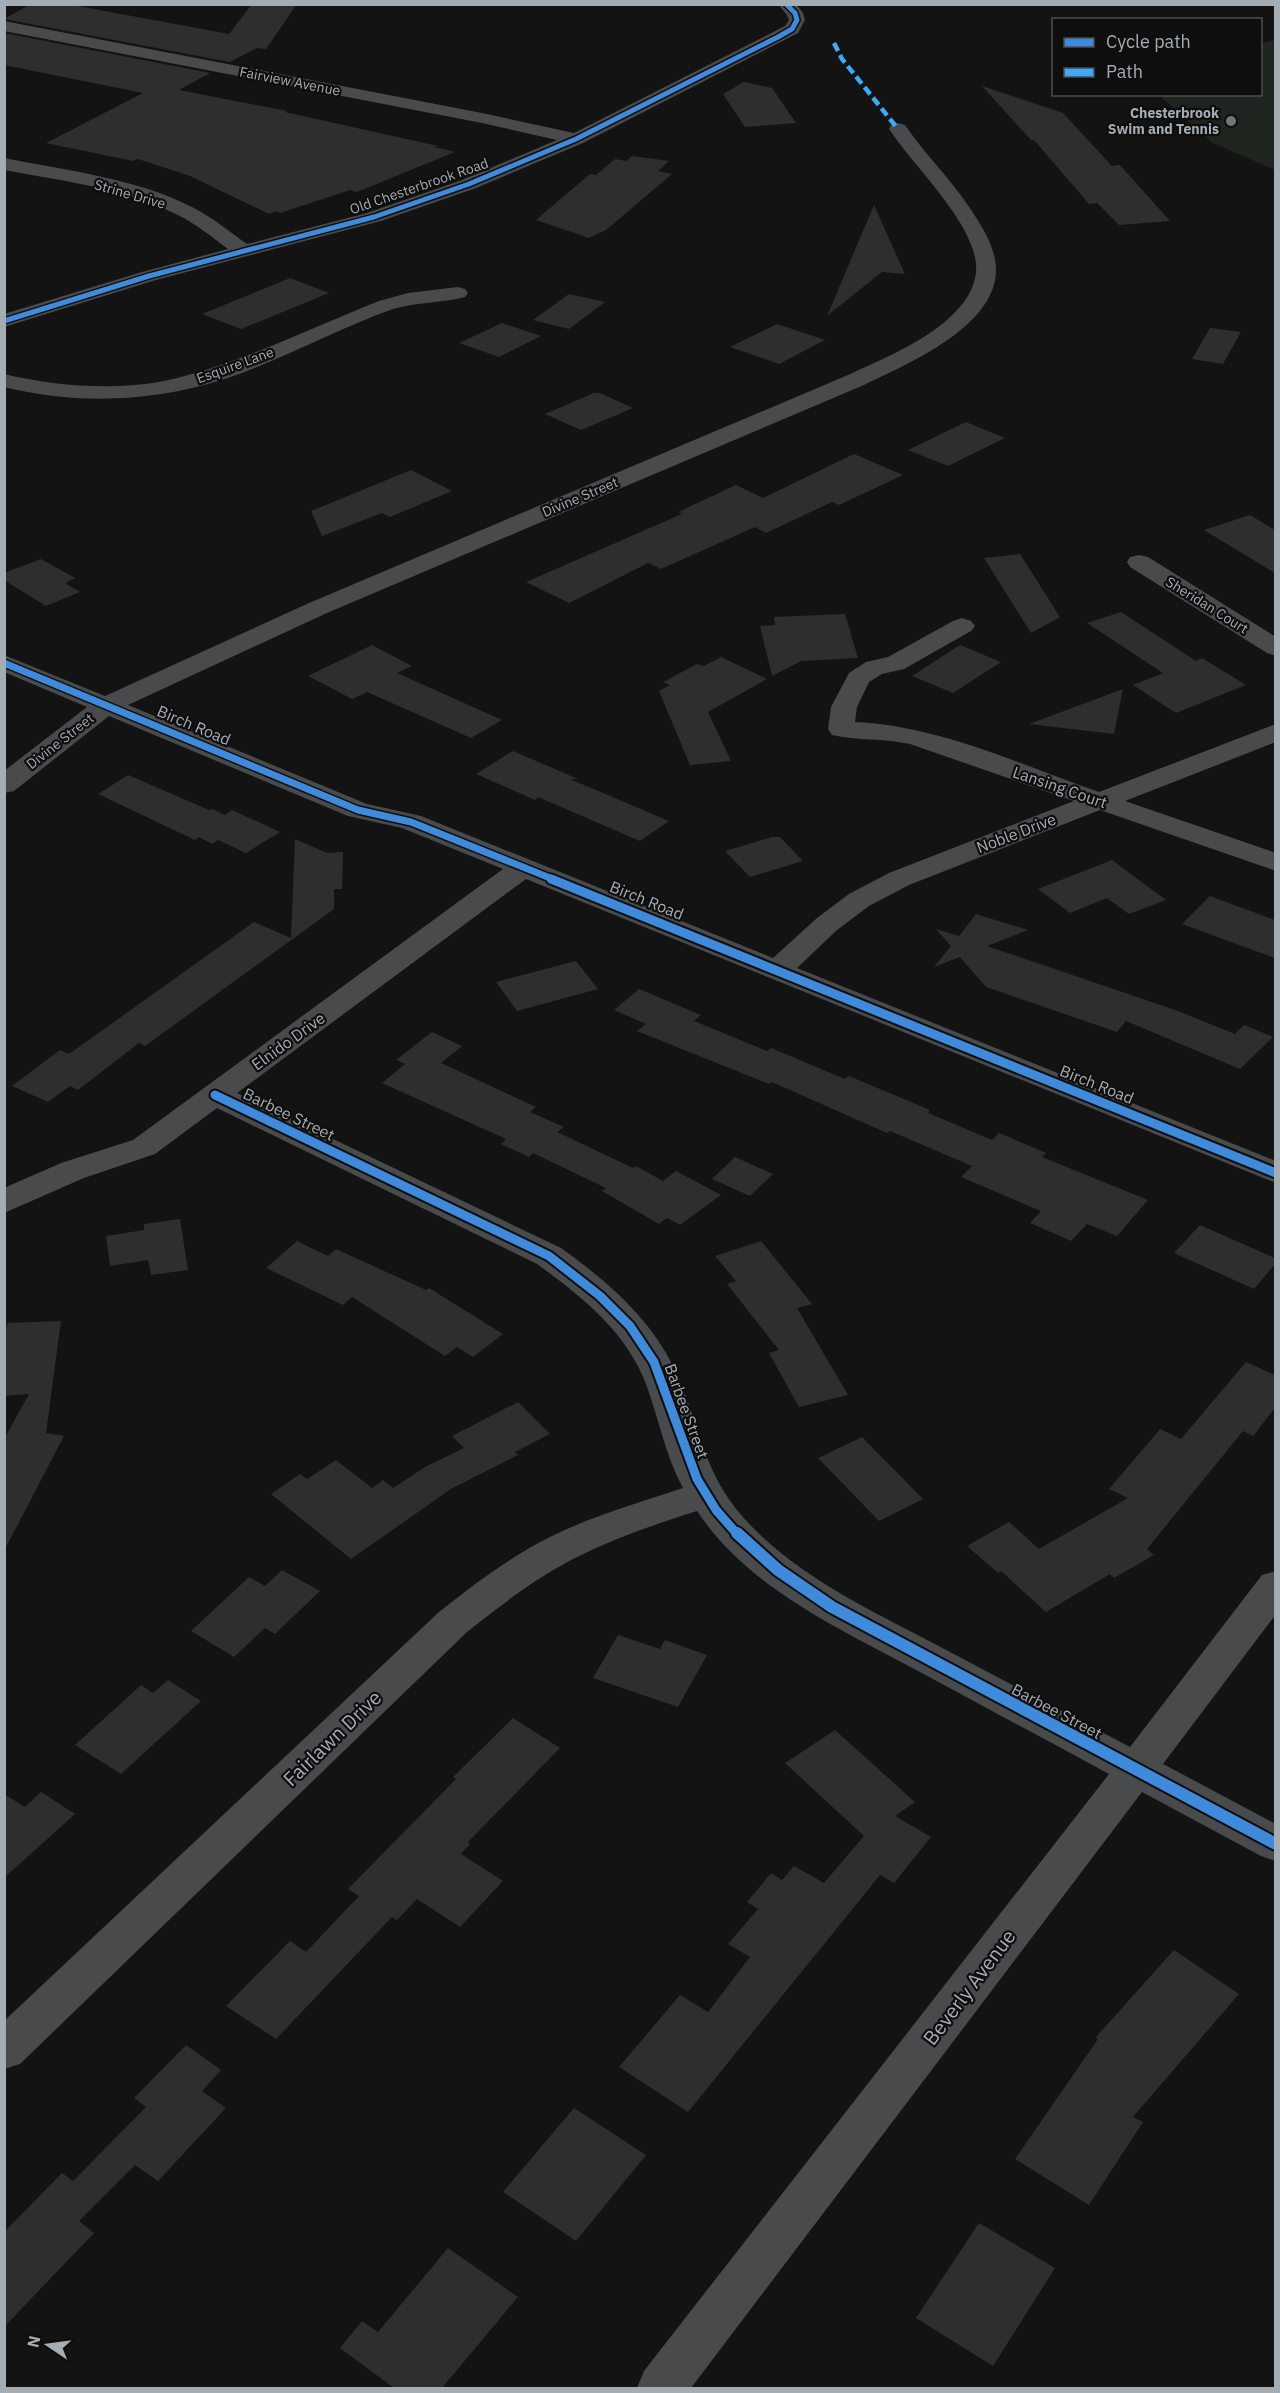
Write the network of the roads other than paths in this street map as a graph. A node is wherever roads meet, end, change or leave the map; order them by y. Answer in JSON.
{"nodes":[{"id":1,"x":786,"y":4,"type":"edge"},
{"id":2,"x":4,"y":26,"type":"edge"},
{"id":3,"x":898,"y":129,"type":"dead end"},
{"id":4,"x":576,"y":139,"type":"junction"},
{"id":5,"x":4,"y":164,"type":"edge"},
{"id":6,"x":244,"y":251,"type":"junction"},
{"id":7,"x":458,"y":293,"type":"dead end"},
{"id":8,"x":4,"y":321,"type":"edge"},
{"id":9,"x":4,"y":380,"type":"edge"},
{"id":10,"x":1139,"y":562,"type":"dead end"},
{"id":11,"x":962,"y":626,"type":"dead end"},
{"id":12,"x":1275,"y":648,"type":"edge"},
{"id":13,"x":4,"y":663,"type":"edge"},
{"id":14,"x":106,"y":705,"type":"junction"},
{"id":15,"x":1275,"y":732,"type":"edge"},
{"id":16,"x":4,"y":785,"type":"edge"},
{"id":17,"x":1099,"y":800,"type":"junction"},
{"id":18,"x":1275,"y":863,"type":"edge"},
{"id":19,"x":524,"y":867,"type":"junction"},
{"id":20,"x":777,"y":970,"type":"junction"},
{"id":21,"x":214,"y":1095,"type":"junction"},
{"id":22,"x":1275,"y":1173,"type":"edge"},
{"id":23,"x":4,"y":1202,"type":"edge"},
{"id":24,"x":705,"y":1494,"type":"junction"},
{"id":25,"x":1275,"y":1586,"type":"edge"},
{"id":26,"x":1134,"y":1770,"type":"junction"},
{"id":27,"x":1275,"y":1844,"type":"edge"},
{"id":28,"x":4,"y":2050,"type":"edge"},
{"id":29,"x":661,"y":2388,"type":"edge"}],
"edges":[{"from":1,"to":4,"type":"street","name":"Old Chesterbrook Road"},
{"from":2,"to":4,"type":"street","name":"Fairview Avenue"},
{"from":3,"to":14,"type":"street","name":"Divine Street"},
{"from":4,"to":6,"type":"street","name":"Old Chesterbrook Road"},
{"from":5,"to":6,"type":"street","name":"Strine Drive"},
{"from":6,"to":8,"type":"street","name":"Old Chesterbrook Road"},
{"from":7,"to":9,"type":"street","name":"Esquire Lane"},
{"from":10,"to":12,"type":"street","name":"Sheridan Court"},
{"from":11,"to":17,"type":"street","name":"Lansing Court"},
{"from":13,"to":14,"type":"street","name":"Birch Road"},
{"from":14,"to":16,"type":"street","name":"Divine Street"},
{"from":14,"to":19,"type":"street","name":"Birch Road"},
{"from":15,"to":17,"type":"street","name":"Noble Drive"},
{"from":17,"to":18,"type":"street","name":"Lansing Court"},
{"from":17,"to":20,"type":"street","name":"Noble Drive"},
{"from":19,"to":20,"type":"street","name":"Birch Road"},
{"from":19,"to":21,"type":"street","name":"Elnido Drive"},
{"from":20,"to":22,"type":"street","name":"Birch Road"},
{"from":21,"to":23,"type":"street","name":"Elnido Drive"},
{"from":21,"to":24,"type":"street","name":"Barbee Street"},
{"from":24,"to":26,"type":"street","name":"Barbee Street"},
{"from":24,"to":28,"type":"street","name":"Fairlawn Drive"},
{"from":25,"to":26,"type":"street","name":"Beverly Avenue"},
{"from":26,"to":27,"type":"street","name":"Barbee Street"},
{"from":26,"to":29,"type":"street","name":"Beverly Avenue"}]}
